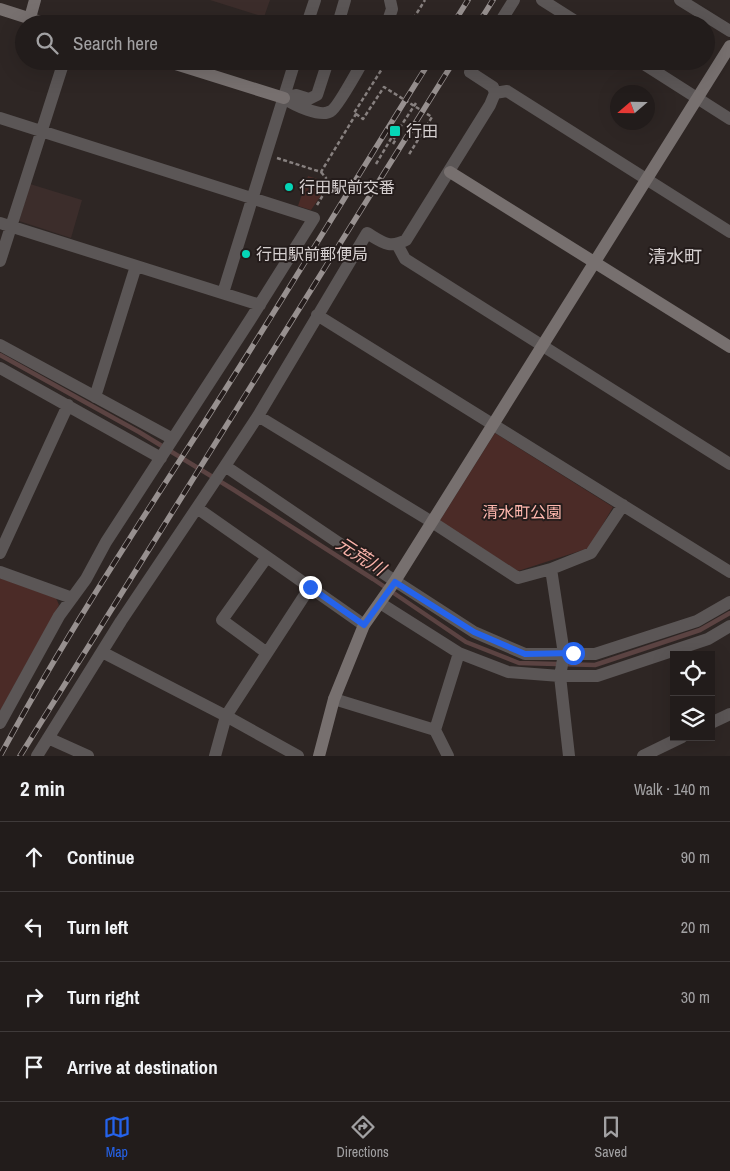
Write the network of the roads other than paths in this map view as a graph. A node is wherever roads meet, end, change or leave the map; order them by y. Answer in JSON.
{"nodes":[{"id":1,"x":35,"y":0,"type":"edge"},
{"id":2,"x":315,"y":0,"type":"edge"},
{"id":3,"x":345,"y":0,"type":"edge"},
{"id":4,"x":390,"y":0,"type":"edge"},
{"id":5,"x":514,"y":0,"type":"edge"},
{"id":6,"x":542,"y":0,"type":"edge"},
{"id":7,"x":680,"y":0,"type":"edge"},
{"id":8,"x":0,"y":9,"type":"edge"},
{"id":9,"x":20,"y":15,"type":"edge"},
{"id":10,"x":31,"y":15,"type":"edge"},
{"id":11,"x":310,"y":15,"type":"edge"},
{"id":12,"x":341,"y":15,"type":"edge"},
{"id":13,"x":390,"y":15,"type":"edge"},
{"id":14,"x":505,"y":15,"type":"edge"},
{"id":15,"x":566,"y":15,"type":"edge"},
{"id":16,"x":704,"y":15,"type":"edge"},
{"id":17,"x":715,"y":22,"type":"edge"},
{"id":18,"x":730,"y":31,"type":"edge"},
{"id":19,"x":730,"y":46,"type":"edge"},
{"id":20,"x":61,"y":70,"type":"edge"},
{"id":21,"x":195,"y":70,"type":"edge"},
{"id":22,"x":293,"y":70,"type":"edge"},
{"id":23,"x":325,"y":70,"type":"edge"},
{"id":24,"x":357,"y":70,"type":"edge"},
{"id":25,"x":471,"y":70,"type":"edge"},
{"id":26,"x":653,"y":70,"type":"edge"},
{"id":27,"x":715,"y":70,"type":"edge"},
{"id":28,"x":715,"y":70,"type":"edge"},
{"id":29,"x":495,"y":93,"type":"junction"},
{"id":30,"x":284,"y":98,"type":"junction"},
{"id":31,"x":697,"y":98,"type":"junction"},
{"id":32,"x":0,"y":118,"type":"edge"},
{"id":33,"x":730,"y":119,"type":"edge"},
{"id":34,"x":42,"y":130,"type":"junction"},
{"id":35,"x":450,"y":172,"type":"junction"},
{"id":36,"x":647,"y":179,"type":"junction"},
{"id":37,"x":253,"y":198,"type":"junction"},
{"id":38,"x":6,"y":225,"type":"edge"},
{"id":39,"x":730,"y":232,"type":"edge"},
{"id":40,"x":397,"y":244,"type":"junction"},
{"id":41,"x":0,"y":261,"type":"edge"},
{"id":42,"x":594,"y":262,"type":"junction"},
{"id":43,"x":136,"y":266,"type":"junction"},
{"id":44,"x":223,"y":293,"type":"junction"},
{"id":45,"x":260,"y":305,"type":"junction"},
{"id":46,"x":317,"y":315,"type":"junction"},
{"id":47,"x":0,"y":345,"type":"edge"},
{"id":48,"x":541,"y":345,"type":"junction"},
{"id":49,"x":730,"y":348,"type":"edge"},
{"id":50,"x":0,"y":368,"type":"edge"},
{"id":51,"x":95,"y":397,"type":"junction"},
{"id":52,"x":68,"y":406,"type":"junction"},
{"id":53,"x":258,"y":416,"type":"junction"},
{"id":54,"x":492,"y":424,"type":"junction"},
{"id":55,"x":173,"y":439,"type":"junction"},
{"id":56,"x":161,"y":458,"type":"junction"},
{"id":57,"x":730,"y":464,"type":"edge"},
{"id":58,"x":225,"y":466,"type":"junction"},
{"id":59,"x":623,"y":505,"type":"junction"},
{"id":60,"x":197,"y":508,"type":"junction"},
{"id":61,"x":432,"y":522,"type":"junction"},
{"id":62,"x":0,"y":553,"type":"edge"},
{"id":63,"x":267,"y":557,"type":"junction"},
{"id":64,"x":551,"y":569,"type":"junction"},
{"id":65,"x":0,"y":572,"type":"edge"},
{"id":66,"x":730,"y":572,"type":"edge"},
{"id":67,"x":395,"y":582,"type":"junction"},
{"id":68,"x":310,"y":587,"type":"junction"},
{"id":69,"x":72,"y":598,"type":"junction"},
{"id":70,"x":730,"y":602,"type":"edge"},
{"id":71,"x":380,"y":603,"type":"junction"},
{"id":72,"x":364,"y":625,"type":"junction"},
{"id":73,"x":730,"y":626,"type":"edge"},
{"id":74,"x":102,"y":652,"type":"junction"},
{"id":75,"x":267,"y":653,"type":"junction"},
{"id":76,"x":459,"y":653,"type":"junction"},
{"id":77,"x":564,"y":654,"type":"junction"},
{"id":78,"x":560,"y":676,"type":"junction"},
{"id":79,"x":334,"y":699,"type":"junction"},
{"id":80,"x":730,"y":714,"type":"edge"},
{"id":81,"x":226,"y":716,"type":"junction"},
{"id":82,"x":715,"y":721,"type":"edge"},
{"id":83,"x":0,"y":723,"type":"edge"},
{"id":84,"x":435,"y":730,"type":"junction"},
{"id":85,"x":48,"y":738,"type":"junction"},
{"id":86,"x":674,"y":741,"type":"edge"},
{"id":87,"x":37,"y":756,"type":"edge"},
{"id":88,"x":88,"y":756,"type":"edge"},
{"id":89,"x":215,"y":756,"type":"edge"},
{"id":90,"x":298,"y":756,"type":"edge"},
{"id":91,"x":320,"y":756,"type":"edge"},
{"id":92,"x":448,"y":756,"type":"edge"},
{"id":93,"x":569,"y":756,"type":"edge"},
{"id":94,"x":643,"y":756,"type":"edge"}],
"edges":[{"from":1,"to":10,"type":"street"},
{"from":2,"to":11,"type":"street"},
{"from":3,"to":12,"type":"street"},
{"from":4,"to":13,"type":"street"},
{"from":5,"to":14,"type":"street"},
{"from":6,"to":15,"type":"street"},
{"from":7,"to":16,"type":"street"},
{"from":8,"to":9,"type":"street"},
{"from":17,"to":18,"type":"street"},
{"from":19,"to":28,"type":"street"},
{"from":20,"to":34,"type":"street"},
{"from":21,"to":30,"type":"street"},
{"from":22,"to":30,"type":"street"},
{"from":23,"to":30,"type":"street"},
{"from":24,"to":30,"type":"street"},
{"from":25,"to":29,"type":"street"},
{"from":26,"to":31,"type":"street"},
{"from":27,"to":31,"type":"street"},
{"from":29,"to":35,"type":"street"},
{"from":29,"to":36,"type":"street"},
{"from":30,"to":37,"type":"street"},
{"from":31,"to":33,"type":"street"},
{"from":31,"to":36,"type":"street"},
{"from":32,"to":34,"type":"street"},
{"from":34,"to":37,"type":"street"},
{"from":34,"to":38,"type":"street"},
{"from":35,"to":40,"type":"street"},
{"from":35,"to":42,"type":"street"},
{"from":36,"to":39,"type":"street"},
{"from":36,"to":42,"type":"street"},
{"from":37,"to":44,"type":"street"},
{"from":37,"to":45,"type":"street"},
{"from":38,"to":41,"type":"street"},
{"from":38,"to":43,"type":"street"},
{"from":40,"to":46,"type":"street"},
{"from":40,"to":48,"type":"street"},
{"from":42,"to":48,"type":"street"},
{"from":42,"to":49,"type":"street"},
{"from":43,"to":44,"type":"street"},
{"from":43,"to":51,"type":"street"},
{"from":44,"to":45,"type":"street"},
{"from":45,"to":55,"type":"street"},
{"from":46,"to":53,"type":"street"},
{"from":46,"to":54,"type":"street"},
{"from":47,"to":51,"type":"street"},
{"from":48,"to":54,"type":"street"},
{"from":48,"to":57,"type":"street"},
{"from":50,"to":52,"type":"street"},
{"from":51,"to":55,"type":"street"},
{"from":52,"to":56,"type":"street"},
{"from":52,"to":62,"type":"street"},
{"from":53,"to":58,"type":"street"},
{"from":53,"to":61,"type":"street"},
{"from":54,"to":59,"type":"street"},
{"from":54,"to":61,"type":"street"},
{"from":55,"to":56,"type":"street"},
{"from":56,"to":69,"type":"street"},
{"from":58,"to":60,"type":"street"},
{"from":58,"to":67,"type":"street"},
{"from":59,"to":64,"type":"street"},
{"from":59,"to":66,"type":"street"},
{"from":60,"to":63,"type":"street"},
{"from":60,"to":74,"type":"street"},
{"from":61,"to":64,"type":"street"},
{"from":61,"to":67,"type":"street"},
{"from":63,"to":68,"type":"street"},
{"from":63,"to":75,"type":"street"},
{"from":64,"to":77,"type":"street"},
{"from":65,"to":69,"type":"street"},
{"from":67,"to":71,"type":"street"},
{"from":67,"to":77,"type":"street"},
{"from":68,"to":72,"type":"street"},
{"from":68,"to":75,"type":"street"},
{"from":69,"to":83,"type":"street"},
{"from":70,"to":77,"type":"street"},
{"from":71,"to":72,"type":"street"},
{"from":71,"to":76,"type":"street"},
{"from":72,"to":79,"type":"street"},
{"from":73,"to":78,"type":"street"},
{"from":74,"to":81,"type":"street"},
{"from":74,"to":85,"type":"street"},
{"from":75,"to":81,"type":"street"},
{"from":76,"to":78,"type":"street"},
{"from":76,"to":84,"type":"street"},
{"from":77,"to":78,"type":"street"},
{"from":78,"to":93,"type":"street"},
{"from":79,"to":84,"type":"street"},
{"from":79,"to":91,"type":"street"},
{"from":80,"to":82,"type":"street"},
{"from":81,"to":89,"type":"street"},
{"from":81,"to":90,"type":"street"},
{"from":84,"to":92,"type":"street"},
{"from":85,"to":87,"type":"street"},
{"from":85,"to":88,"type":"street"},
{"from":86,"to":94,"type":"street"}]}
